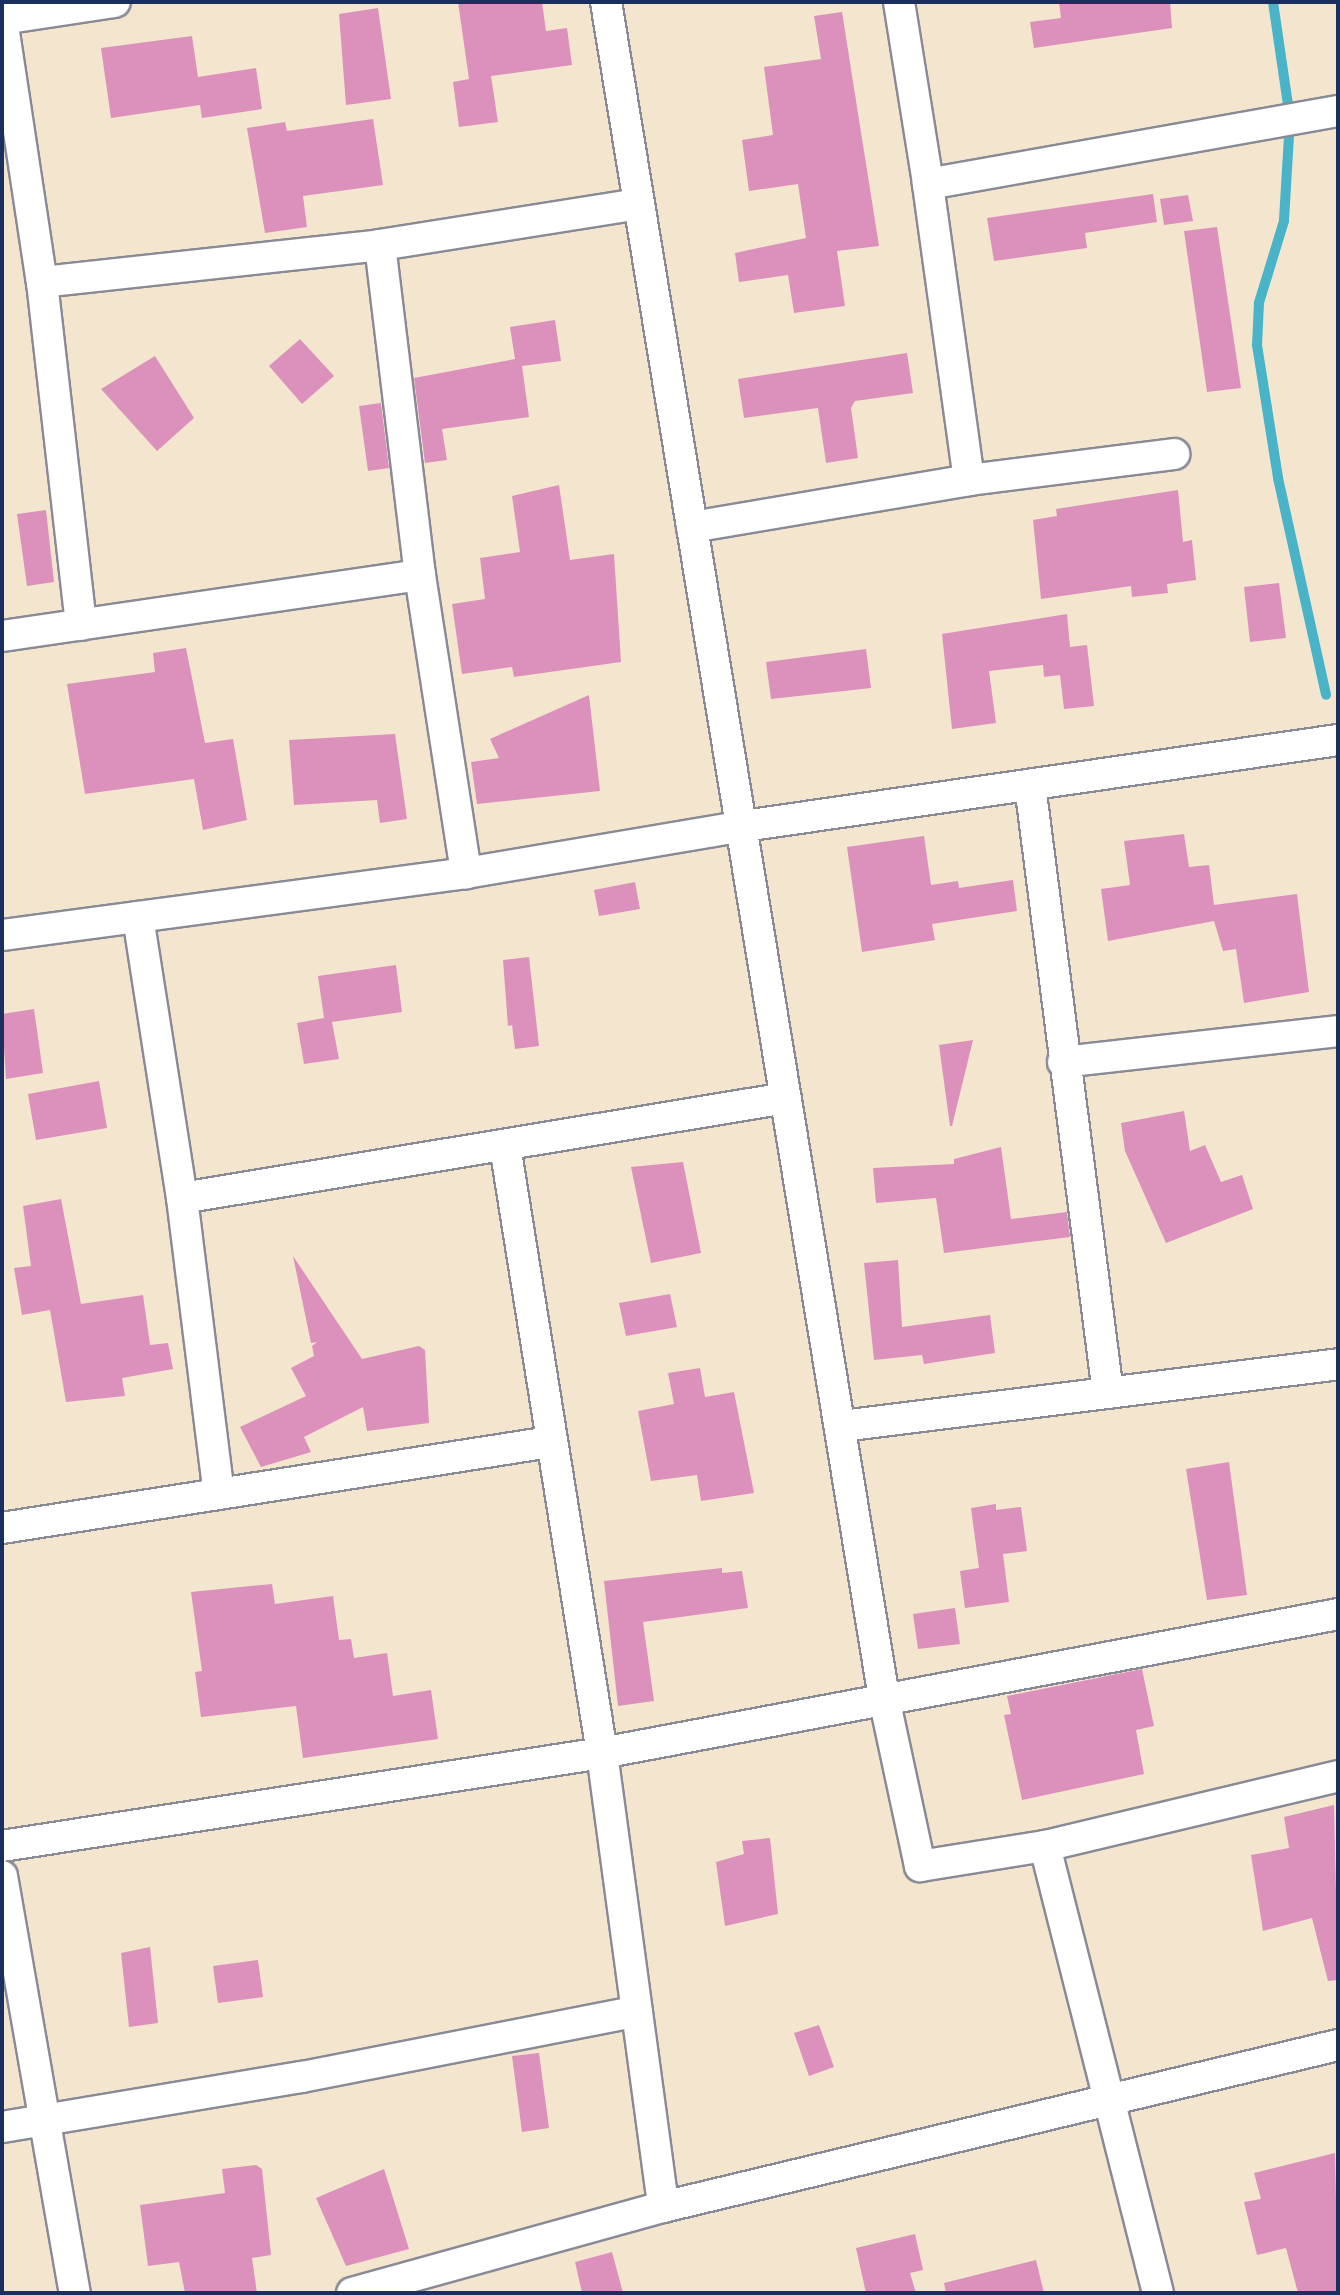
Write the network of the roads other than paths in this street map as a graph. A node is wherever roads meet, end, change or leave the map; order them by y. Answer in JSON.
{"nodes":[{"id":1,"x":115,"y":2,"type":"edge"},
{"id":2,"x":606,"y":2,"type":"edge"},
{"id":3,"x":899,"y":2,"type":"edge"},
{"id":4,"x":2,"y":19,"type":"edge"},
{"id":5,"x":1338,"y":111,"type":"edge"},
{"id":6,"x":928,"y":184,"type":"junction"},
{"id":7,"x":639,"y":204,"type":"junction"},
{"id":8,"x":380,"y":245,"type":"junction"},
{"id":9,"x":42,"y":282,"type":"junction"},
{"id":10,"x":1174,"y":454,"type":"dead end"},
{"id":11,"x":969,"y":480,"type":"junction"},
{"id":12,"x":692,"y":527,"type":"junction"},
{"id":13,"x":420,"y":575,"type":"junction"},
{"id":14,"x":81,"y":625,"type":"junction"},
{"id":15,"x":2,"y":636,"type":"edge"},
{"id":16,"x":1338,"y":740,"type":"edge"},
{"id":17,"x":1030,"y":785,"type":"junction"},
{"id":18,"x":744,"y":826,"type":"junction"},
{"id":19,"x":466,"y":873,"type":"junction"},
{"id":20,"x":138,"y":917,"type":"junction"},
{"id":21,"x":2,"y":935,"type":"edge"},
{"id":22,"x":1338,"y":1031,"type":"edge"},
{"id":23,"x":1063,"y":1062,"type":"junction"},
{"id":24,"x":786,"y":1098,"type":"junction"},
{"id":25,"x":505,"y":1146,"type":"junction"},
{"id":26,"x":182,"y":1198,"type":"junction"},
{"id":27,"x":1338,"y":1364,"type":"edge"},
{"id":28,"x":1108,"y":1393,"type":"junction"},
{"id":29,"x":842,"y":1426,"type":"junction"},
{"id":30,"x":550,"y":1442,"type":"junction"},
{"id":31,"x":219,"y":1494,"type":"junction"},
{"id":32,"x":2,"y":1528,"type":"edge"},
{"id":33,"x":1338,"y":1614,"type":"edge"},
{"id":34,"x":884,"y":1698,"type":"junction"},
{"id":35,"x":602,"y":1753,"type":"junction"},
{"id":36,"x":1338,"y":1776,"type":"edge"},
{"id":37,"x":2,"y":1846,"type":"edge"},
{"id":38,"x":1045,"y":1846,"type":"junction"},
{"id":39,"x":2,"y":1876,"type":"edge"},
{"id":40,"x":637,"y":2011,"type":"junction"},
{"id":41,"x":1338,"y":2045,"type":"edge"},
{"id":42,"x":1113,"y":2100,"type":"junction"},
{"id":43,"x":48,"y":2119,"type":"junction"},
{"id":44,"x":2,"y":2127,"type":"edge"},
{"id":45,"x":663,"y":2207,"type":"junction"},
{"id":46,"x":447,"y":2280,"type":"edge"},
{"id":47,"x":75,"y":2293,"type":"edge"},
{"id":48,"x":352,"y":2293,"type":"edge"},
{"id":49,"x":1158,"y":2293,"type":"edge"}],
"edges":[{"from":1,"to":4,"type":"street"},
{"from":2,"to":7,"type":"street"},
{"from":3,"to":6,"type":"street"},
{"from":4,"to":9,"type":"street"},
{"from":5,"to":6,"type":"street"},
{"from":6,"to":11,"type":"street"},
{"from":7,"to":8,"type":"street"},
{"from":7,"to":12,"type":"street"},
{"from":8,"to":9,"type":"street"},
{"from":8,"to":13,"type":"street"},
{"from":9,"to":14,"type":"street"},
{"from":10,"to":11,"type":"street"},
{"from":11,"to":12,"type":"street"},
{"from":12,"to":18,"type":"street"},
{"from":13,"to":14,"type":"street"},
{"from":13,"to":19,"type":"street"},
{"from":14,"to":15,"type":"street"},
{"from":16,"to":17,"type":"street"},
{"from":17,"to":18,"type":"street"},
{"from":17,"to":23,"type":"street"},
{"from":18,"to":19,"type":"street"},
{"from":18,"to":24,"type":"street"},
{"from":19,"to":20,"type":"street"},
{"from":20,"to":21,"type":"street"},
{"from":20,"to":26,"type":"street"},
{"from":22,"to":23,"type":"street"},
{"from":23,"to":28,"type":"street"},
{"from":24,"to":25,"type":"street"},
{"from":24,"to":29,"type":"street"},
{"from":25,"to":26,"type":"street"},
{"from":25,"to":30,"type":"street"},
{"from":26,"to":31,"type":"street"},
{"from":27,"to":28,"type":"street"},
{"from":28,"to":29,"type":"street"},
{"from":29,"to":34,"type":"street"},
{"from":30,"to":31,"type":"street"},
{"from":30,"to":35,"type":"street"},
{"from":31,"to":32,"type":"street"},
{"from":33,"to":34,"type":"street"},
{"from":34,"to":35,"type":"street"},
{"from":34,"to":38,"type":"street"},
{"from":35,"to":37,"type":"street"},
{"from":35,"to":40,"type":"street"},
{"from":36,"to":38,"type":"street"},
{"from":38,"to":42,"type":"street"},
{"from":39,"to":43,"type":"street"},
{"from":40,"to":43,"type":"street"},
{"from":40,"to":45,"type":"street"},
{"from":41,"to":42,"type":"street"},
{"from":42,"to":45,"type":"street"},
{"from":42,"to":49,"type":"street"},
{"from":43,"to":44,"type":"street"},
{"from":43,"to":47,"type":"street"},
{"from":45,"to":46,"type":"street"},
{"from":46,"to":48,"type":"street"}]}
